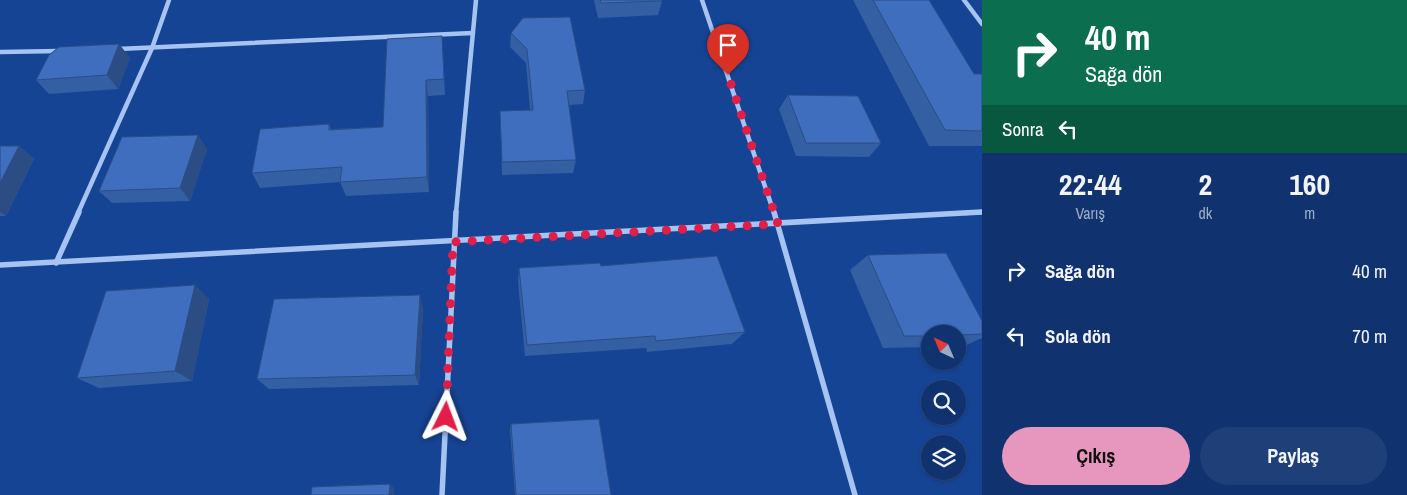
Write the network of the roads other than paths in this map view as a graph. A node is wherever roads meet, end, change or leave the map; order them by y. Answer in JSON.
{"nodes":[{"id":1,"x":169,"y":0,"type":"edge"},
{"id":2,"x":476,"y":0,"type":"edge"},
{"id":3,"x":702,"y":0,"type":"edge"},
{"id":4,"x":964,"y":0,"type":"edge"},
{"id":5,"x":982,"y":24,"type":"edge"},
{"id":6,"x":473,"y":33,"type":"junction"},
{"id":7,"x":152,"y":48,"type":"junction"},
{"id":8,"x":114,"y":49,"type":"edge"},
{"id":9,"x":66,"y":50,"type":"edge"},
{"id":10,"x":0,"y":52,"type":"edge"},
{"id":11,"x":982,"y":212,"type":"edge"},
{"id":12,"x":778,"y":224,"type":"junction"},
{"id":13,"x":453,"y":242,"type":"junction"},
{"id":14,"x":56,"y":262,"type":"junction"},
{"id":15,"x":0,"y":265,"type":"edge"},
{"id":16,"x":442,"y":495,"type":"edge"},
{"id":17,"x":855,"y":495,"type":"edge"}],
"edges":[{"from":1,"to":7,"type":"street"},
{"from":2,"to":6,"type":"street"},
{"from":3,"to":12,"type":"street"},
{"from":4,"to":5,"type":"street"},
{"from":6,"to":7,"type":"street"},
{"from":6,"to":13,"type":"street"},
{"from":7,"to":8,"type":"street"},
{"from":7,"to":14,"type":"street"},
{"from":9,"to":10,"type":"street"},
{"from":11,"to":12,"type":"street"},
{"from":12,"to":13,"type":"street"},
{"from":12,"to":17,"type":"street"},
{"from":13,"to":14,"type":"street"},
{"from":13,"to":16,"type":"street"},
{"from":14,"to":15,"type":"street"}]}
